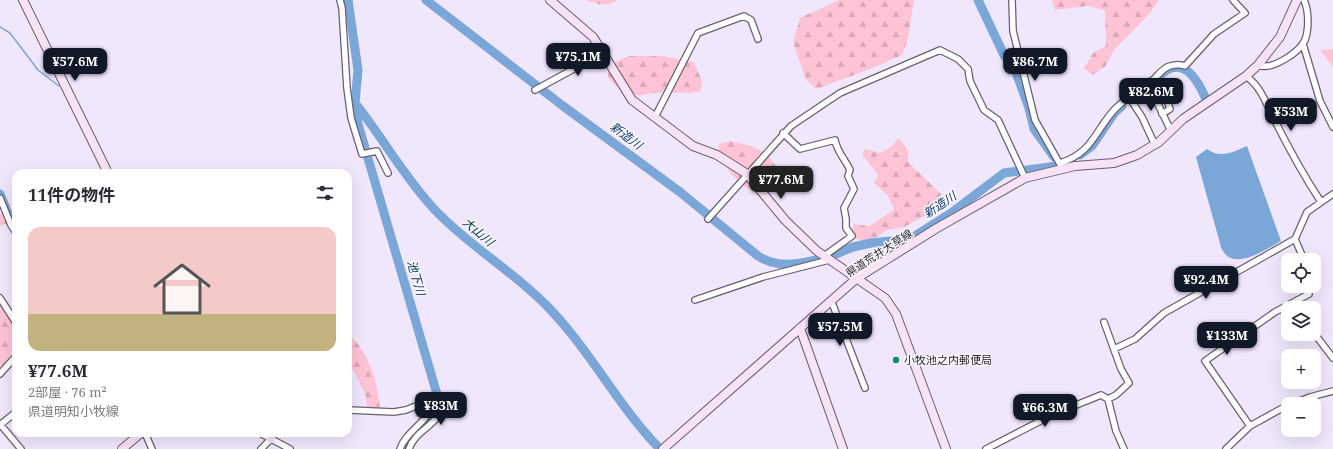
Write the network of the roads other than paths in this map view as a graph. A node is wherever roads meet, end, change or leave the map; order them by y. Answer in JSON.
{"nodes":[{"id":1,"x":23,"y":0,"type":"edge"},
{"id":2,"x":340,"y":0,"type":"edge"},
{"id":3,"x":1012,"y":0,"type":"edge"},
{"id":4,"x":1233,"y":0,"type":"edge"},
{"id":5,"x":1297,"y":0,"type":"edge"},
{"id":6,"x":1304,"y":0,"type":"edge"},
{"id":7,"x":554,"y":1,"type":"edge"},
{"id":8,"x":758,"y":40,"type":"dead end"},
{"id":9,"x":1303,"y":44,"type":"junction"},
{"id":10,"x":603,"y":53,"type":"junction"},
{"id":11,"x":1258,"y":65,"type":"junction"},
{"id":12,"x":1246,"y":76,"type":"junction"},
{"id":13,"x":1143,"y":86,"type":"junction"},
{"id":14,"x":535,"y":90,"type":"dead end"},
{"id":15,"x":1129,"y":96,"type":"junction"},
{"id":16,"x":1168,"y":96,"type":"dead end"},
{"id":17,"x":1162,"y":114,"type":"junction"},
{"id":18,"x":655,"y":117,"type":"junction"},
{"id":19,"x":1333,"y":127,"type":"edge"},
{"id":20,"x":1171,"y":131,"type":"junction"},
{"id":21,"x":783,"y":133,"type":"junction"},
{"id":22,"x":1155,"y":144,"type":"junction"},
{"id":23,"x":1061,"y":166,"type":"junction"},
{"id":24,"x":106,"y":169,"type":"edge"},
{"id":25,"x":388,"y":173,"type":"dead end"},
{"id":26,"x":747,"y":174,"type":"junction"},
{"id":27,"x":1025,"y":178,"type":"junction"},
{"id":28,"x":1333,"y":194,"type":"edge"},
{"id":29,"x":0,"y":198,"type":"edge"},
{"id":30,"x":1321,"y":202,"type":"junction"},
{"id":31,"x":708,"y":218,"type":"dead end"},
{"id":32,"x":12,"y":228,"type":"edge"},
{"id":33,"x":1295,"y":239,"type":"junction"},
{"id":34,"x":1301,"y":253,"type":"edge"},
{"id":35,"x":826,"y":258,"type":"junction"},
{"id":36,"x":857,"y":278,"type":"junction"},
{"id":37,"x":1309,"y":293,"type":"edge"},
{"id":38,"x":0,"y":298,"type":"edge"},
{"id":39,"x":695,"y":300,"type":"dead end"},
{"id":40,"x":831,"y":300,"type":"junction"},
{"id":41,"x":1301,"y":301,"type":"edge"},
{"id":42,"x":1281,"y":312,"type":"edge"},
{"id":43,"x":12,"y":317,"type":"edge"},
{"id":44,"x":1104,"y":322,"type":"dead end"},
{"id":45,"x":800,"y":328,"type":"junction"},
{"id":46,"x":1320,"y":341,"type":"edge"},
{"id":47,"x":1114,"y":349,"type":"junction"},
{"id":48,"x":1333,"y":358,"type":"edge"},
{"id":49,"x":12,"y":360,"type":"edge"},
{"id":50,"x":0,"y":374,"type":"edge"},
{"id":51,"x":865,"y":388,"type":"dead end"},
{"id":52,"x":1333,"y":392,"type":"edge"},
{"id":53,"x":442,"y":396,"type":"dead end"},
{"id":54,"x":1310,"y":397,"type":"edge"},
{"id":55,"x":1108,"y":399,"type":"junction"},
{"id":56,"x":352,"y":410,"type":"edge"},
{"id":57,"x":1281,"y":410,"type":"edge"},
{"id":58,"x":12,"y":415,"type":"edge"},
{"id":59,"x":0,"y":425,"type":"edge"},
{"id":60,"x":1250,"y":426,"type":"junction"},
{"id":61,"x":136,"y":437,"type":"edge"},
{"id":62,"x":147,"y":437,"type":"edge"},
{"id":63,"x":270,"y":437,"type":"edge"},
{"id":64,"x":274,"y":437,"type":"edge"},
{"id":65,"x":21,"y":449,"type":"edge"},
{"id":66,"x":122,"y":449,"type":"edge"},
{"id":67,"x":152,"y":449,"type":"edge"},
{"id":68,"x":261,"y":449,"type":"edge"},
{"id":69,"x":290,"y":449,"type":"edge"},
{"id":70,"x":400,"y":449,"type":"edge"},
{"id":71,"x":409,"y":449,"type":"edge"},
{"id":72,"x":663,"y":449,"type":"edge"},
{"id":73,"x":843,"y":449,"type":"edge"},
{"id":74,"x":946,"y":449,"type":"edge"},
{"id":75,"x":986,"y":449,"type":"edge"},
{"id":76,"x":1124,"y":449,"type":"edge"},
{"id":77,"x":1226,"y":449,"type":"edge"}],
"edges":[{"from":1,"to":24,"type":"main road"},
{"from":2,"to":25,"type":"street"},
{"from":3,"to":23,"type":"street"},
{"from":4,"to":13,"type":"street"},
{"from":5,"to":11,"type":"main road","name":"県道荒井大草線"},
{"from":6,"to":9,"type":"street"},
{"from":7,"to":10,"type":"main road"},
{"from":8,"to":18,"type":"street"},
{"from":9,"to":11,"type":"street"},
{"from":9,"to":19,"type":"street"},
{"from":10,"to":14,"type":"street"},
{"from":10,"to":18,"type":"main road"},
{"from":11,"to":12,"type":"main road","name":"県道荒井大草線"},
{"from":12,"to":20,"type":"main road","name":"県道荒井大草線"},
{"from":12,"to":30,"type":"street"},
{"from":13,"to":15,"type":"street"},
{"from":13,"to":17,"type":"street"},
{"from":15,"to":22,"type":"street"},
{"from":15,"to":23,"type":"street"},
{"from":16,"to":17,"type":"street"},
{"from":17,"to":20,"type":"street"},
{"from":18,"to":26,"type":"main road"},
{"from":20,"to":22,"type":"main road","name":"県道荒井大草線"},
{"from":21,"to":26,"type":"street"},
{"from":21,"to":27,"type":"street"},
{"from":21,"to":35,"type":"street"},
{"from":22,"to":23,"type":"main road","name":"県道荒井大草線"},
{"from":23,"to":27,"type":"main road","name":"県道荒井大草線"},
{"from":26,"to":31,"type":"street"},
{"from":26,"to":35,"type":"main road"},
{"from":27,"to":36,"type":"main road","name":"県道荒井大草線"},
{"from":28,"to":30,"type":"street"},
{"from":29,"to":32,"type":"street"},
{"from":30,"to":33,"type":"street"},
{"from":33,"to":34,"type":"street"},
{"from":33,"to":47,"type":"street"},
{"from":35,"to":36,"type":"main road"},
{"from":35,"to":39,"type":"street"},
{"from":36,"to":40,"type":"main road","name":"県道荒井大草線"},
{"from":36,"to":74,"type":"main road"},
{"from":37,"to":41,"type":"street"},
{"from":38,"to":43,"type":"street"},
{"from":40,"to":45,"type":"main road","name":"県道荒井大草線"},
{"from":40,"to":51,"type":"street"},
{"from":42,"to":60,"type":"street"},
{"from":44,"to":47,"type":"street"},
{"from":45,"to":72,"type":"main road","name":"県道荒井大草線"},
{"from":45,"to":73,"type":"main road"},
{"from":46,"to":48,"type":"street"},
{"from":47,"to":55,"type":"street"},
{"from":49,"to":50,"type":"street"},
{"from":52,"to":54,"type":"street"},
{"from":53,"to":71,"type":"street"},
{"from":55,"to":75,"type":"street"},
{"from":55,"to":76,"type":"street"},
{"from":56,"to":70,"type":"street"},
{"from":57,"to":60,"type":"street"},
{"from":58,"to":59,"type":"street"},
{"from":59,"to":65,"type":"street"},
{"from":60,"to":77,"type":"street"},
{"from":61,"to":66,"type":"main road"},
{"from":62,"to":67,"type":"street"},
{"from":63,"to":68,"type":"street"},
{"from":64,"to":69,"type":"street"}]}
